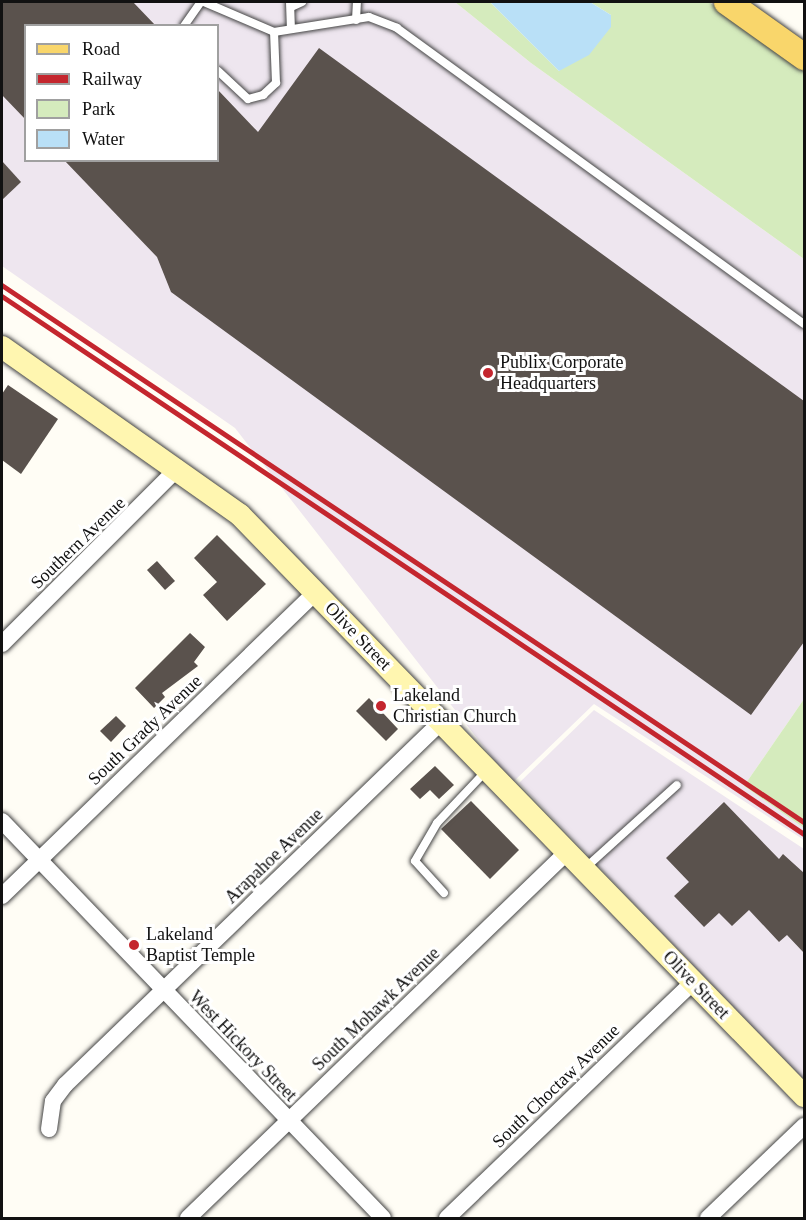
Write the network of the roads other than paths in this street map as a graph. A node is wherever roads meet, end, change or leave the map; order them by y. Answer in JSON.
{"nodes":[{"id":1,"x":203,"y":2,"type":"edge"},
{"id":2,"x":302,"y":2,"type":"edge"},
{"id":3,"x":357,"y":2,"type":"edge"},
{"id":4,"x":727,"y":2,"type":"edge"},
{"id":5,"x":291,"y":4,"type":"edge"},
{"id":6,"x":356,"y":20,"type":"junction"},
{"id":7,"x":186,"y":24,"type":"edge"},
{"id":8,"x":291,"y":29,"type":"junction"},
{"id":9,"x":274,"y":32,"type":"junction"},
{"id":10,"x":804,"y":57,"type":"edge"},
{"id":11,"x":219,"y":72,"type":"edge"},
{"id":12,"x":804,"y":324,"type":"edge"},
{"id":13,"x":2,"y":347,"type":"edge"},
{"id":14,"x":178,"y":468,"type":"junction"},
{"id":15,"x":316,"y":592,"type":"junction"},
{"id":16,"x":2,"y":644,"type":"edge"},
{"id":17,"x":441,"y":722,"type":"junction"},
{"id":18,"x":488,"y":770,"type":"junction"},
{"id":19,"x":677,"y":785,"type":"dead end"},
{"id":20,"x":2,"y":821,"type":"edge"},
{"id":21,"x":567,"y":852,"type":"junction"},
{"id":22,"x":38,"y":859,"type":"junction"},
{"id":23,"x":584,"y":869,"type":"junction"},
{"id":24,"x":444,"y":893,"type":"dead end"},
{"id":25,"x":2,"y":896,"type":"edge"},
{"id":26,"x":693,"y":982,"type":"junction"},
{"id":27,"x":162,"y":990,"type":"junction"},
{"id":28,"x":804,"y":1096,"type":"edge"},
{"id":29,"x":288,"y":1121,"type":"junction"},
{"id":30,"x":804,"y":1126,"type":"edge"},
{"id":31,"x":49,"y":1128,"type":"dead end"},
{"id":32,"x":714,"y":1216,"type":"edge"},
{"id":33,"x":188,"y":1218,"type":"edge"},
{"id":34,"x":383,"y":1218,"type":"edge"},
{"id":35,"x":447,"y":1218,"type":"edge"}],
"edges":[{"from":1,"to":7,"type":"lane"},
{"from":1,"to":9,"type":"lane"},
{"from":2,"to":5,"type":"lane"},
{"from":3,"to":6,"type":"lane"},
{"from":4,"to":10,"type":"main road"},
{"from":5,"to":8,"type":"lane"},
{"from":6,"to":8,"type":"lane"},
{"from":6,"to":12,"type":"lane"},
{"from":8,"to":9,"type":"lane"},
{"from":9,"to":11,"type":"lane"},
{"from":13,"to":14,"type":"main road","name":"Olive Street"},
{"from":14,"to":15,"type":"main road","name":"Olive Street"},
{"from":14,"to":16,"type":"street","name":"Southern Avenue"},
{"from":15,"to":17,"type":"main road","name":"Olive Street"},
{"from":15,"to":22,"type":"street","name":"South Grady Avenue"},
{"from":17,"to":18,"type":"main road","name":"Olive Street"},
{"from":17,"to":27,"type":"street","name":"Arapahoe Avenue"},
{"from":18,"to":21,"type":"main road","name":"Olive Street"},
{"from":18,"to":24,"type":"lane"},
{"from":19,"to":23,"type":"lane"},
{"from":20,"to":22,"type":"street","name":"West Hickory Street"},
{"from":21,"to":23,"type":"main road","name":"Olive Street"},
{"from":21,"to":29,"type":"street","name":"South Mohawk Avenue"},
{"from":22,"to":25,"type":"street","name":"South Grady Avenue"},
{"from":22,"to":27,"type":"street","name":"West Hickory Street"},
{"from":23,"to":26,"type":"main road","name":"Olive Street"},
{"from":26,"to":28,"type":"main road","name":"Olive Street"},
{"from":26,"to":35,"type":"street","name":"South Choctaw Avenue"},
{"from":27,"to":29,"type":"street","name":"West Hickory Street"},
{"from":27,"to":31,"type":"street","name":"Arapahoe Avenue"},
{"from":29,"to":33,"type":"street","name":"South Mohawk Avenue"},
{"from":29,"to":34,"type":"street","name":"West Hickory Street"},
{"from":30,"to":32,"type":"street"}]}
